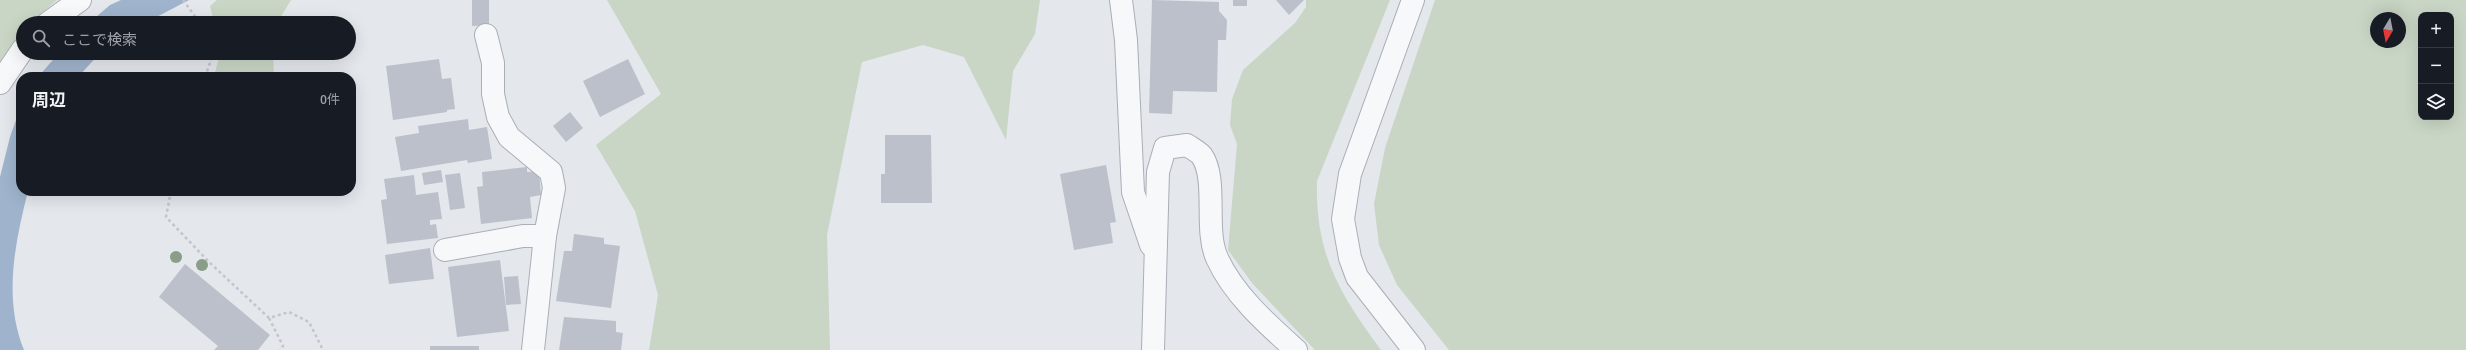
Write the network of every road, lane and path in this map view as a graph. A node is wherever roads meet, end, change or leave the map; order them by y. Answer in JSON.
{"nodes":[{"id":1,"x":80,"y":0,"type":"edge"},
{"id":2,"x":1121,"y":0,"type":"edge"},
{"id":3,"x":1413,"y":0,"type":"edge"},
{"id":4,"x":184,"y":1,"type":"edge"},
{"id":5,"x":58,"y":16,"type":"edge"},
{"id":6,"x":195,"y":16,"type":"edge"},
{"id":7,"x":486,"y":35,"type":"dead end"},
{"id":8,"x":16,"y":60,"type":"edge"},
{"id":9,"x":211,"y":60,"type":"edge"},
{"id":10,"x":207,"y":72,"type":"edge"},
{"id":11,"x":0,"y":84,"type":"edge"},
{"id":12,"x":170,"y":196,"type":"edge"},
{"id":13,"x":545,"y":236,"type":"junction"},
{"id":14,"x":445,"y":250,"type":"dead end"},
{"id":15,"x":1155,"y":257,"type":"junction"},
{"id":16,"x":269,"y":318,"type":"junction"},
{"id":17,"x":280,"y":350,"type":"edge"},
{"id":18,"x":323,"y":350,"type":"edge"},
{"id":19,"x":534,"y":350,"type":"edge"},
{"id":20,"x":1153,"y":350,"type":"edge"},
{"id":21,"x":1296,"y":350,"type":"edge"},
{"id":22,"x":1414,"y":350,"type":"edge"}],
"edges":[{"from":1,"to":5,"type":"street"},
{"from":2,"to":15,"type":"street"},
{"from":3,"to":22,"type":"street"},
{"from":4,"to":6,"type":"path"},
{"from":7,"to":13,"type":"street"},
{"from":8,"to":11,"type":"street"},
{"from":9,"to":10,"type":"path"},
{"from":12,"to":16,"type":"path"},
{"from":13,"to":14,"type":"street"},
{"from":13,"to":19,"type":"street"},
{"from":15,"to":20,"type":"street"},
{"from":15,"to":21,"type":"street"},
{"from":16,"to":17,"type":"path"},
{"from":16,"to":18,"type":"path"}]}
